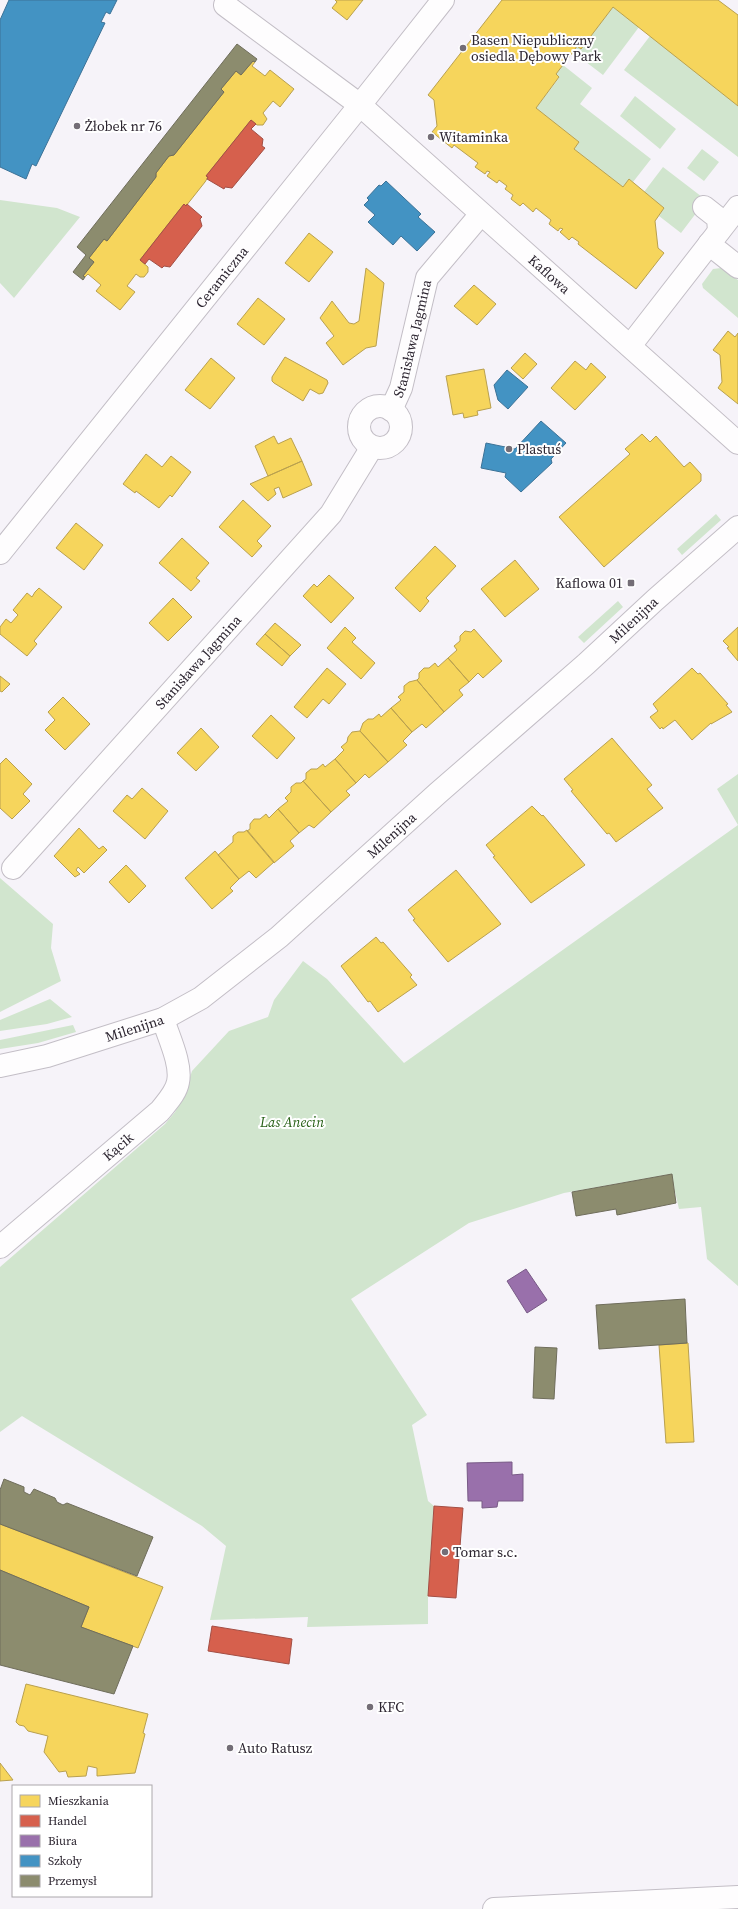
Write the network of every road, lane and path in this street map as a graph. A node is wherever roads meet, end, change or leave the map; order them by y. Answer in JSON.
{"nodes":[{"id":1,"x":442,"y":0,"type":"edge"},
{"id":2,"x":225,"y":5,"type":"dead end"},
{"id":3,"x":360,"y":105,"type":"junction"},
{"id":4,"x":704,"y":207,"type":"dead end"},
{"id":5,"x":738,"y":207,"type":"edge"},
{"id":6,"x":481,"y":214,"type":"junction"},
{"id":7,"x":714,"y":238,"type":"junction"},
{"id":8,"x":738,"y":267,"type":"edge"},
{"id":9,"x":630,"y":346,"type":"junction"},
{"id":10,"x":391,"y":410,"type":"junction"},
{"id":11,"x":738,"y":443,"type":"edge"},
{"id":12,"x":372,"y":447,"type":"junction"},
{"id":13,"x":738,"y":527,"type":"edge"},
{"id":14,"x":0,"y":554,"type":"edge"},
{"id":15,"x":13,"y":868,"type":"dead end"},
{"id":16,"x":162,"y":1019,"type":"junction"},
{"id":17,"x":0,"y":1066,"type":"edge"},
{"id":18,"x":0,"y":1247,"type":"edge"},
{"id":19,"x":738,"y":1897,"type":"edge"},
{"id":20,"x":494,"y":1909,"type":"edge"}],
"edges":[{"from":1,"to":3,"type":"street","name":"Ceramiczna"},
{"from":2,"to":3,"type":"street","name":"Kaflowa"},
{"from":3,"to":6,"type":"street","name":"Kaflowa"},
{"from":3,"to":14,"type":"street","name":"Ceramiczna"},
{"from":4,"to":7,"type":"street"},
{"from":5,"to":7,"type":"street"},
{"from":6,"to":9,"type":"street","name":"Kaflowa"},
{"from":6,"to":10,"type":"street","name":"Stanisława Jagmina"},
{"from":7,"to":8,"type":"street"},
{"from":7,"to":9,"type":"street"},
{"from":9,"to":11,"type":"street","name":"Kaflowa"},
{"from":10,"to":12,"type":"street"},
{"from":10,"to":12,"type":"street"},
{"from":12,"to":15,"type":"street","name":"Stanisława Jagmina"},
{"from":13,"to":16,"type":"street","name":"Milenijna"},
{"from":16,"to":17,"type":"street","name":"Milenijna"},
{"from":16,"to":18,"type":"street","name":"Kącik"},
{"from":19,"to":20,"type":"street"}]}
